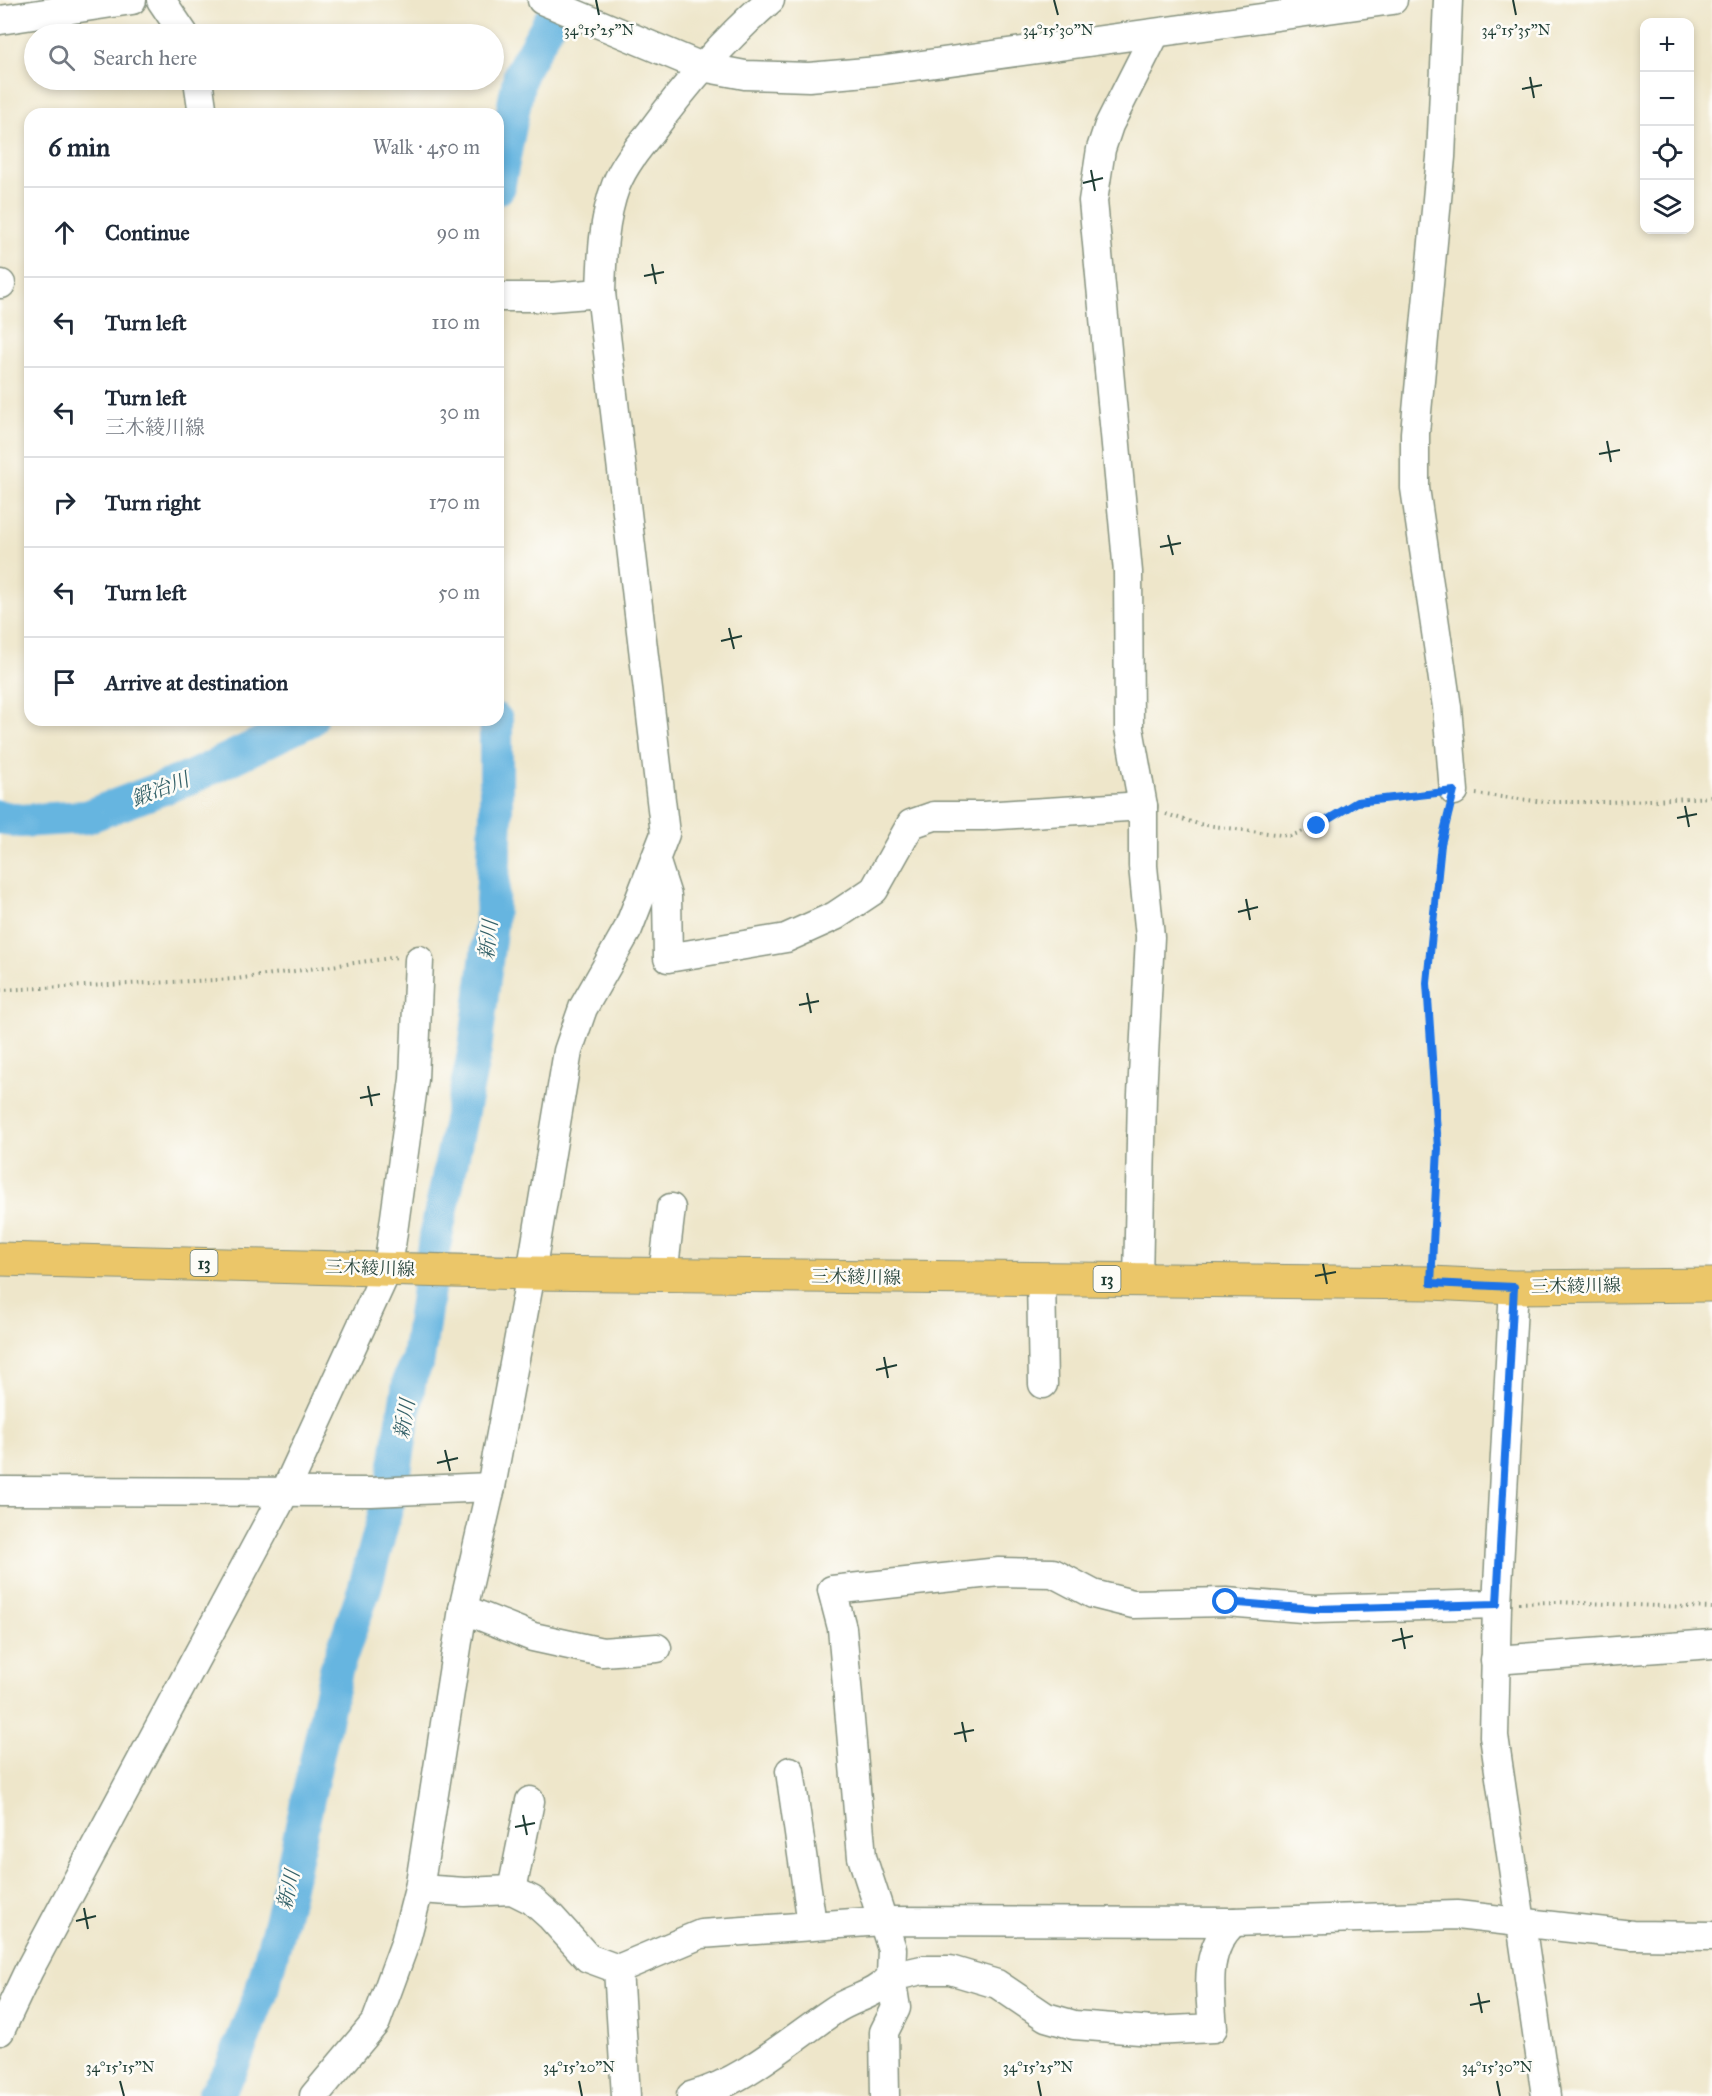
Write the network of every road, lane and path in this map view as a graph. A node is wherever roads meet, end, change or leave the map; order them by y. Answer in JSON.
{"nodes":[{"id":1,"x":132,"y":0,"type":"edge"},
{"id":2,"x":161,"y":0,"type":"edge"},
{"id":3,"x":542,"y":0,"type":"edge"},
{"id":4,"x":770,"y":0,"type":"edge"},
{"id":5,"x":1393,"y":0,"type":"edge"},
{"id":6,"x":1448,"y":0,"type":"edge"},
{"id":7,"x":0,"y":20,"type":"edge"},
{"id":8,"x":177,"y":24,"type":"edge"},
{"id":9,"x":1155,"y":34,"type":"junction"},
{"id":10,"x":702,"y":67,"type":"junction"},
{"id":11,"x":200,"y":90,"type":"edge"},
{"id":12,"x":203,"y":108,"type":"edge"},
{"id":13,"x":601,"y":293,"type":"junction"},
{"id":14,"x":504,"y":297,"type":"edge"},
{"id":15,"x":1454,"y":791,"type":"junction"},
{"id":16,"x":1712,"y":797,"type":"edge"},
{"id":17,"x":1143,"y":807,"type":"junction"},
{"id":18,"x":656,"y":862,"type":"junction"},
{"id":19,"x":419,"y":960,"type":"joint"},
{"id":20,"x":0,"y":990,"type":"edge"},
{"id":21,"x":671,"y":1209,"type":"dead end"},
{"id":22,"x":0,"y":1259,"type":"edge"},
{"id":23,"x":398,"y":1268,"type":"junction"},
{"id":24,"x":516,"y":1273,"type":"junction"},
{"id":25,"x":663,"y":1275,"type":"junction"},
{"id":26,"x":1041,"y":1279,"type":"junction"},
{"id":27,"x":1138,"y":1280,"type":"junction"},
{"id":28,"x":1431,"y":1283,"type":"junction"},
{"id":29,"x":1712,"y":1285,"type":"edge"},
{"id":30,"x":1514,"y":1287,"type":"junction"},
{"id":31,"x":1043,"y":1384,"type":"dead end"},
{"id":32,"x":479,"y":1488,"type":"junction"},
{"id":33,"x":0,"y":1491,"type":"edge"},
{"id":34,"x":285,"y":1492,"type":"junction"},
{"id":35,"x":1497,"y":1604,"type":"junction"},
{"id":36,"x":1712,"y":1608,"type":"edge"},
{"id":37,"x":463,"y":1609,"type":"junction"},
{"id":38,"x":1712,"y":1644,"type":"edge"},
{"id":39,"x":657,"y":1647,"type":"dead end"},
{"id":40,"x":1495,"y":1660,"type":"junction"},
{"id":41,"x":790,"y":1771,"type":"dead end"},
{"id":42,"x":530,"y":1801,"type":"dead end"},
{"id":43,"x":419,"y":1889,"type":"junction"},
{"id":44,"x":512,"y":1890,"type":"junction"},
{"id":45,"x":881,"y":1921,"type":"junction"},
{"id":46,"x":1234,"y":1922,"type":"junction"},
{"id":47,"x":812,"y":1924,"type":"junction"},
{"id":48,"x":1521,"y":1924,"type":"junction"},
{"id":49,"x":1712,"y":1936,"type":"edge"},
{"id":50,"x":618,"y":1969,"type":"junction"},
{"id":51,"x":891,"y":1977,"type":"junction"},
{"id":52,"x":0,"y":2031,"type":"edge"},
{"id":53,"x":314,"y":2096,"type":"edge"},
{"id":54,"x":626,"y":2096,"type":"edge"},
{"id":55,"x":691,"y":2096,"type":"edge"},
{"id":56,"x":885,"y":2096,"type":"edge"},
{"id":57,"x":1546,"y":2096,"type":"edge"}],
"edges":[{"from":1,"to":7,"type":"street"},
{"from":2,"to":8,"type":"street"},
{"from":3,"to":10,"type":"street"},
{"from":4,"to":10,"type":"street"},
{"from":5,"to":9,"type":"street"},
{"from":6,"to":15,"type":"street"},
{"from":9,"to":10,"type":"street"},
{"from":9,"to":17,"type":"street"},
{"from":10,"to":13,"type":"street"},
{"from":11,"to":12,"type":"street"},
{"from":13,"to":14,"type":"street"},
{"from":13,"to":18,"type":"street"},
{"from":15,"to":16,"type":"path"},
{"from":15,"to":17,"type":"path"},
{"from":15,"to":28,"type":"path"},
{"from":17,"to":18,"type":"street"},
{"from":17,"to":27,"type":"street"},
{"from":18,"to":24,"type":"street"},
{"from":19,"to":20,"type":"path"},
{"from":19,"to":23,"type":"street"},
{"from":21,"to":25,"type":"street"},
{"from":22,"to":23,"type":"main road","name":"三木綾川線","number":"13"},
{"from":23,"to":24,"type":"main road","name":"三木綾川線","number":"13"},
{"from":23,"to":34,"type":"street"},
{"from":24,"to":25,"type":"main road","name":"三木綾川線","number":"13"},
{"from":24,"to":32,"type":"street"},
{"from":25,"to":26,"type":"main road","name":"三木綾川線","number":"13"},
{"from":26,"to":27,"type":"main road","name":"三木綾川線","number":"13"},
{"from":26,"to":31,"type":"street"},
{"from":27,"to":28,"type":"main road","name":"三木綾川線","number":"13"},
{"from":28,"to":30,"type":"main road","name":"三木綾川線","number":"13"},
{"from":29,"to":30,"type":"main road","name":"三木綾川線","number":"13"},
{"from":30,"to":35,"type":"street"},
{"from":32,"to":34,"type":"street"},
{"from":32,"to":37,"type":"street"},
{"from":33,"to":34,"type":"street"},
{"from":34,"to":52,"type":"street"},
{"from":35,"to":36,"type":"path"},
{"from":35,"to":40,"type":"street"},
{"from":35,"to":45,"type":"street"},
{"from":37,"to":39,"type":"street"},
{"from":37,"to":43,"type":"street"},
{"from":38,"to":40,"type":"street"},
{"from":40,"to":48,"type":"street"},
{"from":41,"to":47,"type":"street"},
{"from":42,"to":44,"type":"street"},
{"from":43,"to":44,"type":"street"},
{"from":43,"to":53,"type":"street"},
{"from":44,"to":50,"type":"street"},
{"from":45,"to":46,"type":"street"},
{"from":45,"to":47,"type":"street"},
{"from":45,"to":51,"type":"street"},
{"from":46,"to":48,"type":"street"},
{"from":46,"to":51,"type":"street"},
{"from":47,"to":50,"type":"street"},
{"from":48,"to":49,"type":"street"},
{"from":48,"to":57,"type":"street"},
{"from":50,"to":54,"type":"street"},
{"from":51,"to":55,"type":"street"},
{"from":51,"to":56,"type":"street"}]}
